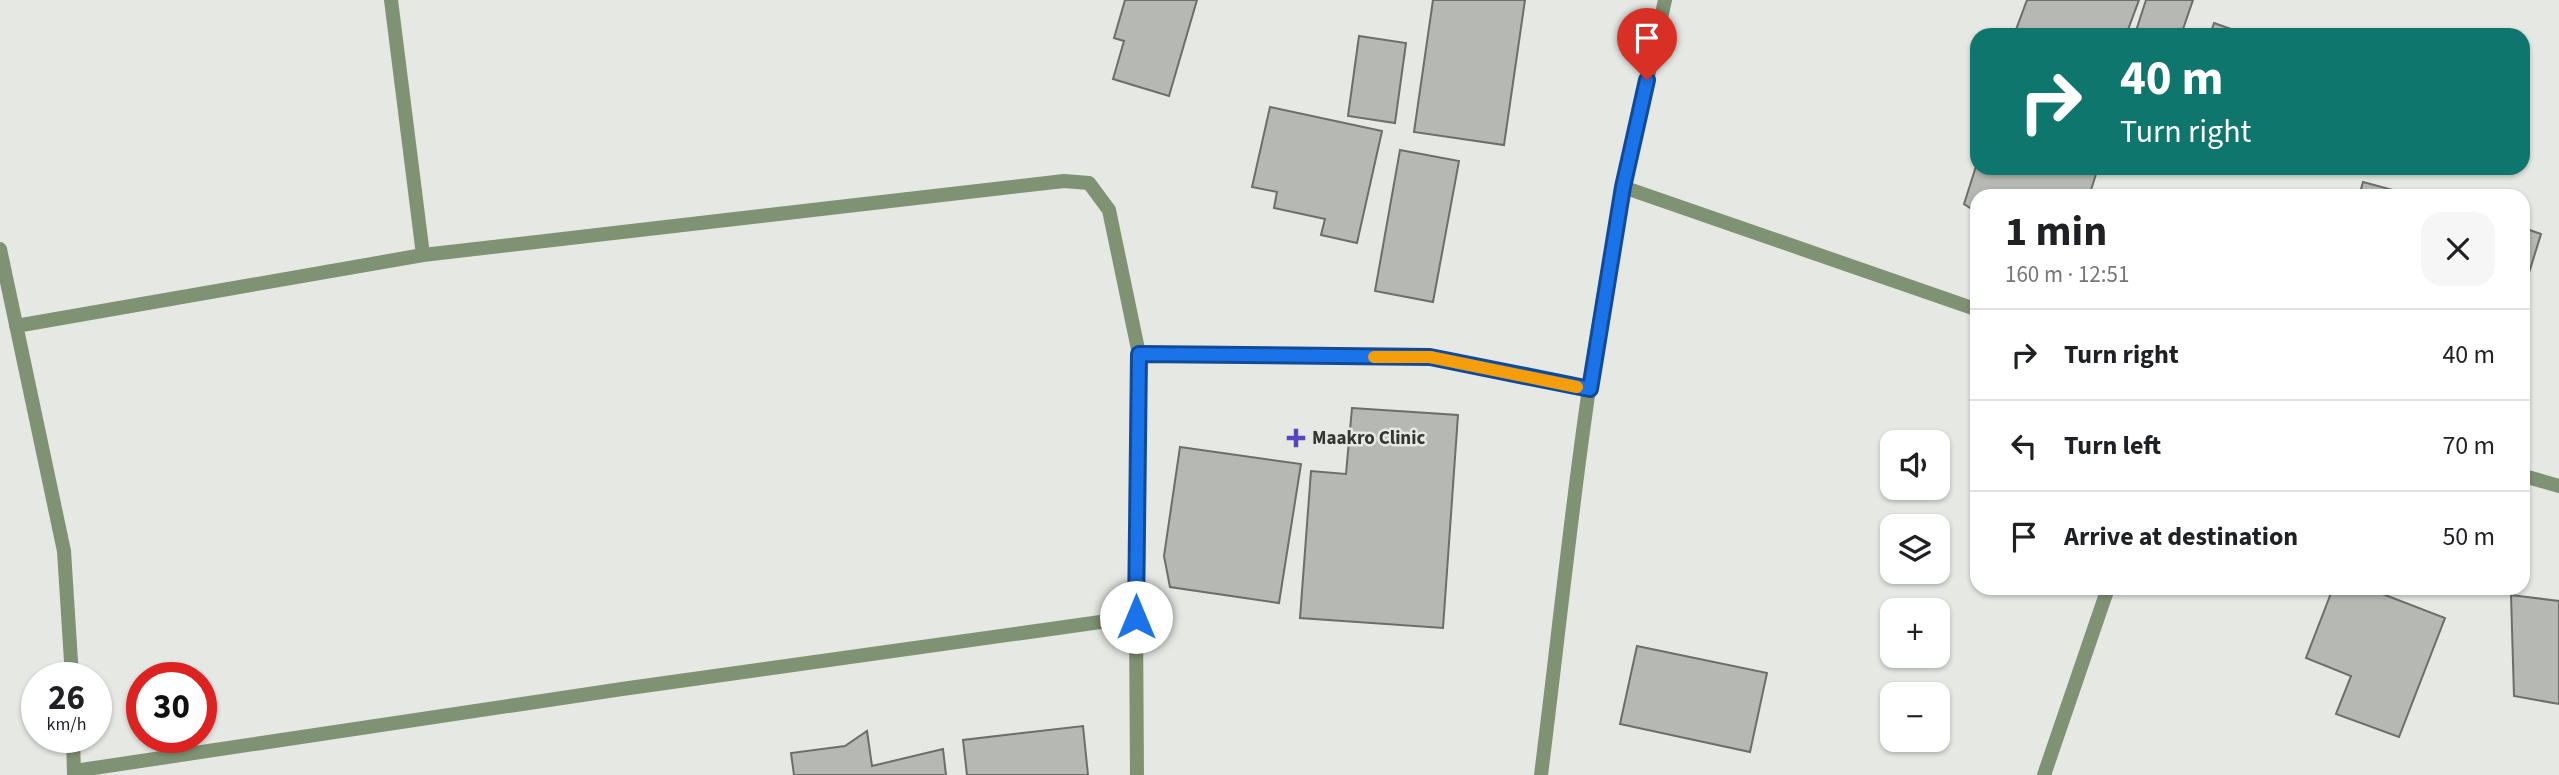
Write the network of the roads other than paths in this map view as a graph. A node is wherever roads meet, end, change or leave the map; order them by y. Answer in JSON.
{"nodes":[{"id":1,"x":391,"y":0,"type":"edge"},
{"id":2,"x":1665,"y":0,"type":"edge"},
{"id":3,"x":1623,"y":187,"type":"junction"},
{"id":4,"x":0,"y":249,"type":"edge"},
{"id":5,"x":423,"y":255,"type":"junction"},
{"id":6,"x":1970,"y":307,"type":"edge"},
{"id":7,"x":16,"y":326,"type":"junction"},
{"id":8,"x":1139,"y":354,"type":"junction"},
{"id":9,"x":1590,"y":389,"type":"junction"},
{"id":10,"x":2530,"y":478,"type":"edge"},
{"id":11,"x":2559,"y":486,"type":"edge"},
{"id":12,"x":2106,"y":595,"type":"edge"},
{"id":13,"x":1136,"y":617,"type":"junction"},
{"id":14,"x":71,"y":662,"type":"edge"},
{"id":15,"x":73,"y":753,"type":"edge"},
{"id":16,"x":74,"y":773,"type":"edge"},
{"id":17,"x":1137,"y":775,"type":"edge"},
{"id":18,"x":1541,"y":775,"type":"edge"},
{"id":19,"x":2044,"y":775,"type":"edge"}],
"edges":[{"from":1,"to":5,"type":"street"},
{"from":2,"to":3,"type":"street"},
{"from":3,"to":6,"type":"street"},
{"from":3,"to":9,"type":"street"},
{"from":4,"to":7,"type":"street"},
{"from":5,"to":7,"type":"street"},
{"from":5,"to":8,"type":"street"},
{"from":7,"to":14,"type":"street"},
{"from":8,"to":9,"type":"street"},
{"from":8,"to":13,"type":"street"},
{"from":9,"to":18,"type":"street"},
{"from":10,"to":11,"type":"street"},
{"from":12,"to":19,"type":"street"},
{"from":13,"to":16,"type":"street"},
{"from":13,"to":17,"type":"street"},
{"from":15,"to":16,"type":"street"}]}
